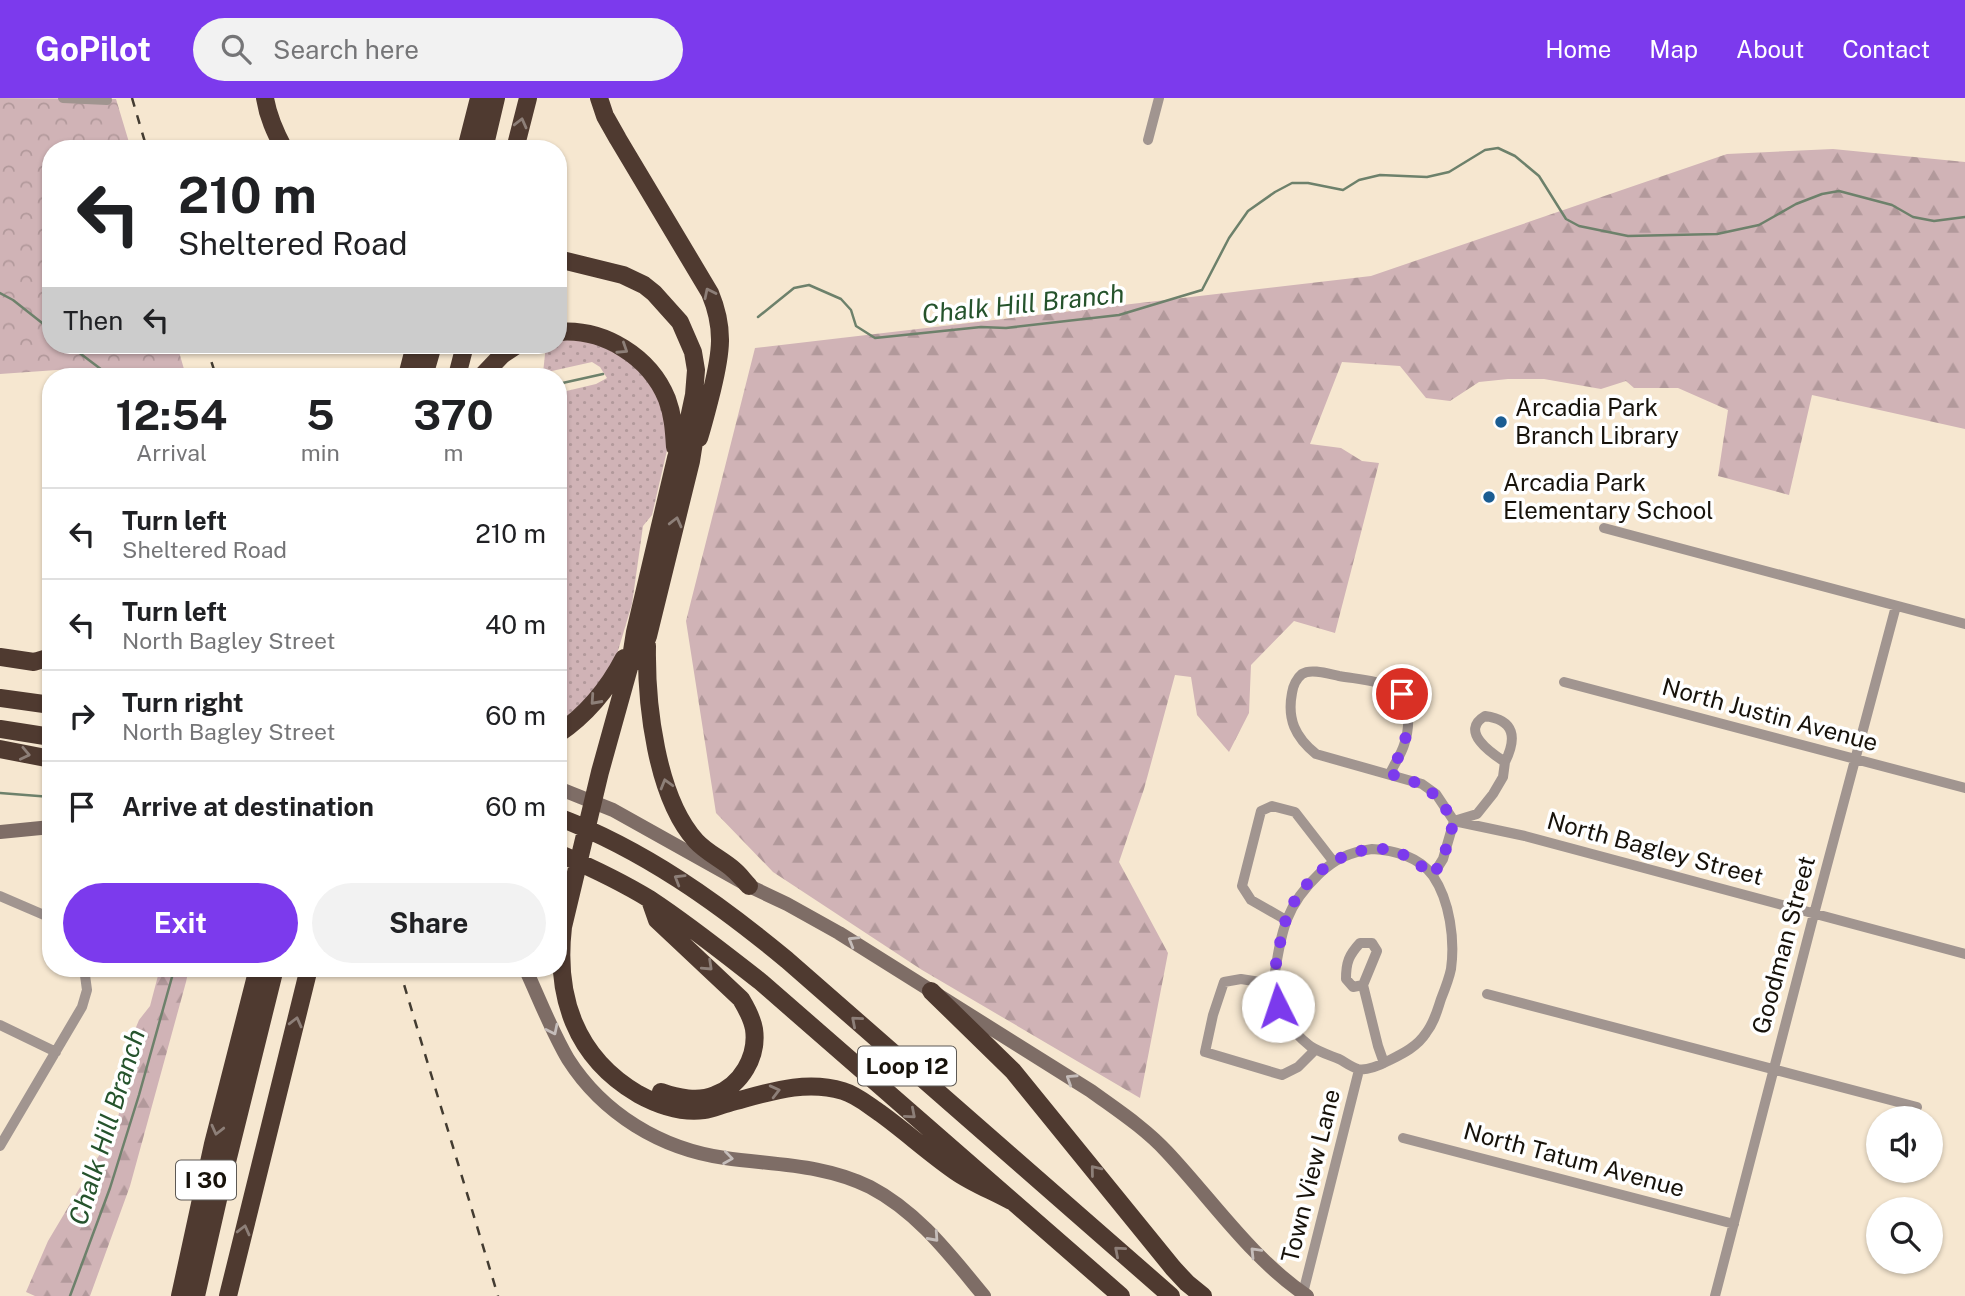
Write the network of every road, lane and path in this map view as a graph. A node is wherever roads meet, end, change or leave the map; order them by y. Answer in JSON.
{"nodes":[{"id":1,"x":63,"y":98,"type":"edge"},
{"id":2,"x":253,"y":98,"type":"edge"},
{"id":3,"x":265,"y":98,"type":"edge"},
{"id":4,"x":467,"y":98,"type":"edge"},
{"id":5,"x":479,"y":98,"type":"edge"},
{"id":6,"x":496,"y":98,"type":"edge"},
{"id":7,"x":527,"y":98,"type":"edge"},
{"id":8,"x":599,"y":98,"type":"edge"},
{"id":9,"x":1159,"y":98,"type":"edge"},
{"id":10,"x":107,"y":100,"type":"dead end"},
{"id":11,"x":266,"y":140,"type":"edge"},
{"id":12,"x":279,"y":140,"type":"edge"},
{"id":13,"x":457,"y":140,"type":"edge"},
{"id":14,"x":468,"y":140,"type":"edge"},
{"id":15,"x":486,"y":140,"type":"edge"},
{"id":16,"x":517,"y":140,"type":"edge"},
{"id":17,"x":1149,"y":140,"type":"dead end"},
{"id":18,"x":567,"y":252,"type":"edge"},
{"id":19,"x":567,"y":260,"type":"edge"},
{"id":20,"x":607,"y":266,"type":"junction"},
{"id":21,"x":567,"y":332,"type":"edge"},
{"id":22,"x":505,"y":354,"type":"edge"},
{"id":23,"x":489,"y":368,"type":"edge"},
{"id":24,"x":683,"y":460,"type":"junction"},
{"id":25,"x":1604,"y":528,"type":"dead end"},
{"id":26,"x":1896,"y":606,"type":"junction"},
{"id":27,"x":1965,"y":624,"type":"edge"},
{"id":28,"x":641,"y":634,"type":"junction"},
{"id":29,"x":0,"y":649,"type":"edge"},
{"id":30,"x":0,"y":657,"type":"edge"},
{"id":31,"x":42,"y":658,"type":"edge"},
{"id":32,"x":42,"y":660,"type":"edge"},
{"id":33,"x":1564,"y":682,"type":"dead end"},
{"id":34,"x":0,"y":698,"type":"edge"},
{"id":35,"x":42,"y":704,"type":"edge"},
{"id":36,"x":567,"y":727,"type":"edge"},
{"id":37,"x":0,"y":729,"type":"edge"},
{"id":38,"x":42,"y":736,"type":"edge"},
{"id":39,"x":0,"y":749,"type":"edge"},
{"id":40,"x":42,"y":757,"type":"edge"},
{"id":41,"x":1855,"y":759,"type":"junction"},
{"id":42,"x":1505,"y":762,"type":"junction"},
{"id":43,"x":1390,"y":774,"type":"junction"},
{"id":44,"x":1965,"y":788,"type":"edge"},
{"id":45,"x":567,"y":792,"type":"edge"},
{"id":46,"x":567,"y":821,"type":"edge"},
{"id":47,"x":1454,"y":821,"type":"junction"},
{"id":48,"x":42,"y":828,"type":"edge"},
{"id":49,"x":0,"y":832,"type":"edge"},
{"id":50,"x":567,"y":857,"type":"edge"},
{"id":51,"x":1333,"y":861,"type":"junction"},
{"id":52,"x":1433,"y":875,"type":"junction"},
{"id":53,"x":749,"y":886,"type":"junction"},
{"id":54,"x":0,"y":896,"type":"edge"},
{"id":55,"x":650,"y":900,"type":"junction"},
{"id":56,"x":574,"y":906,"type":"junction"},
{"id":57,"x":42,"y":914,"type":"edge"},
{"id":58,"x":1814,"y":914,"type":"junction"},
{"id":59,"x":567,"y":919,"type":"edge"},
{"id":60,"x":1286,"y":920,"type":"junction"},
{"id":61,"x":1965,"y":954,"type":"edge"},
{"id":62,"x":85,"y":977,"type":"edge"},
{"id":63,"x":257,"y":977,"type":"edge"},
{"id":64,"x":272,"y":977,"type":"edge"},
{"id":65,"x":307,"y":977,"type":"edge"},
{"id":66,"x":529,"y":977,"type":"edge"},
{"id":67,"x":562,"y":977,"type":"edge"},
{"id":68,"x":1273,"y":984,"type":"junction"},
{"id":69,"x":1363,"y":985,"type":"dead end"},
{"id":70,"x":932,"y":990,"type":"junction"},
{"id":71,"x":1487,"y":994,"type":"dead end"},
{"id":72,"x":0,"y":1025,"type":"edge"},
{"id":73,"x":1315,"y":1050,"type":"junction"},
{"id":74,"x":56,"y":1052,"type":"junction"},
{"id":75,"x":1384,"y":1063,"type":"junction"},
{"id":76,"x":242,"y":1066,"type":"junction"},
{"id":77,"x":1774,"y":1069,"type":"junction"},
{"id":78,"x":1359,"y":1070,"type":"junction"},
{"id":79,"x":1913,"y":1106,"type":"edge"},
{"id":80,"x":1403,"y":1138,"type":"dead end"},
{"id":81,"x":0,"y":1146,"type":"edge"},
{"id":82,"x":1011,"y":1201,"type":"junction"},
{"id":83,"x":1734,"y":1224,"type":"junction"},
{"id":84,"x":1305,"y":1295,"type":"edge"},
{"id":85,"x":180,"y":1296,"type":"edge"},
{"id":86,"x":196,"y":1296,"type":"edge"},
{"id":87,"x":228,"y":1296,"type":"edge"},
{"id":88,"x":984,"y":1296,"type":"edge"},
{"id":89,"x":1121,"y":1296,"type":"edge"},
{"id":90,"x":1171,"y":1296,"type":"edge"},
{"id":91,"x":1203,"y":1296,"type":"edge"},
{"id":92,"x":1715,"y":1296,"type":"edge"}],
"edges":[{"from":1,"to":10,"type":"street"},
{"from":2,"to":11,"type":"highway"},
{"from":3,"to":12,"type":"highway"},
{"from":4,"to":13,"type":"highway"},
{"from":5,"to":14,"type":"highway"},
{"from":6,"to":15,"type":"highway"},
{"from":16,"to":7,"type":"highway","one_way":true},
{"from":24,"to":8,"type":"highway","one_way":true},
{"from":9,"to":17,"type":"street"},
{"from":18,"to":20,"type":"highway"},
{"from":19,"to":20,"type":"highway"},
{"from":20,"to":24,"type":"highway"},
{"from":21,"to":24,"type":"highway","one_way":true},
{"from":22,"to":23,"type":"highway"},
{"from":24,"to":28,"type":"highway"},
{"from":25,"to":26,"type":"street"},
{"from":26,"to":27,"type":"street"},
{"from":26,"to":41,"type":"street","name":"Goodman Street"},
{"from":28,"to":36,"type":"highway","one_way":true},
{"from":53,"to":28,"type":"highway","one_way":true},
{"from":28,"to":56,"type":"highway"},
{"from":29,"to":31,"type":"main road"},
{"from":30,"to":32,"type":"highway"},
{"from":33,"to":41,"type":"street","name":"North Justin Avenue"},
{"from":34,"to":35,"type":"highway"},
{"from":37,"to":38,"type":"highway"},
{"from":39,"to":40,"type":"highway","one_way":true},
{"from":41,"to":44,"type":"street","name":"North Justin Avenue"},
{"from":41,"to":58,"type":"street","name":"Goodman Street"},
{"from":42,"to":42,"type":"street"},
{"from":42,"to":47,"type":"street"},
{"from":43,"to":43,"type":"street"},
{"from":43,"to":47,"type":"street"},
{"from":45,"to":53,"type":"main road"},
{"from":90,"to":46,"type":"highway","number":"Loop 12","one_way":true},
{"from":47,"to":52,"type":"street"},
{"from":47,"to":58,"type":"street","name":"North Bagley Street"},
{"from":48,"to":49,"type":"main road"},
{"from":50,"to":55,"type":"highway","number":"Loop 12"},
{"from":51,"to":52,"type":"street"},
{"from":51,"to":60,"type":"street"},
{"from":51,"to":60,"type":"street"},
{"from":52,"to":75,"type":"street"},
{"from":70,"to":53,"type":"main road","one_way":true},
{"from":54,"to":57,"type":"street"},
{"from":55,"to":56,"type":"highway","one_way":true},
{"from":55,"to":82,"type":"highway","number":"Loop 12","one_way":true},
{"from":56,"to":59,"type":"highway","one_way":true},
{"from":58,"to":61,"type":"street","name":"North Bagley Street"},
{"from":58,"to":77,"type":"street","name":"Goodman Street"},
{"from":60,"to":68,"type":"street"},
{"from":62,"to":74,"type":"street"},
{"from":63,"to":76,"type":"highway","number":"I 30"},
{"from":64,"to":76,"type":"highway"},
{"from":87,"to":65,"type":"highway","number":"I 30","one_way":true},
{"from":66,"to":88,"type":"main road","one_way":true},
{"from":67,"to":82,"type":"highway","one_way":true},
{"from":68,"to":73,"type":"street"},
{"from":68,"to":73,"type":"street"},
{"from":69,"to":75,"type":"street"},
{"from":84,"to":70,"type":"main road","one_way":true},
{"from":91,"to":70,"type":"highway","one_way":true},
{"from":71,"to":77,"type":"street"},
{"from":72,"to":74,"type":"street"},
{"from":73,"to":78,"type":"street"},
{"from":74,"to":81,"type":"street"},
{"from":75,"to":78,"type":"street"},
{"from":76,"to":85,"type":"highway","number":"I 30","one_way":true},
{"from":76,"to":86,"type":"highway"},
{"from":77,"to":79,"type":"street"},
{"from":77,"to":83,"type":"street","name":"Goodman Street"},
{"from":78,"to":84,"type":"street","name":"Town View Lane"},
{"from":80,"to":83,"type":"street","name":"North Tatum Avenue"},
{"from":82,"to":89,"type":"highway","number":"Loop 12"},
{"from":83,"to":92,"type":"street","name":"Goodman Street"}]}
